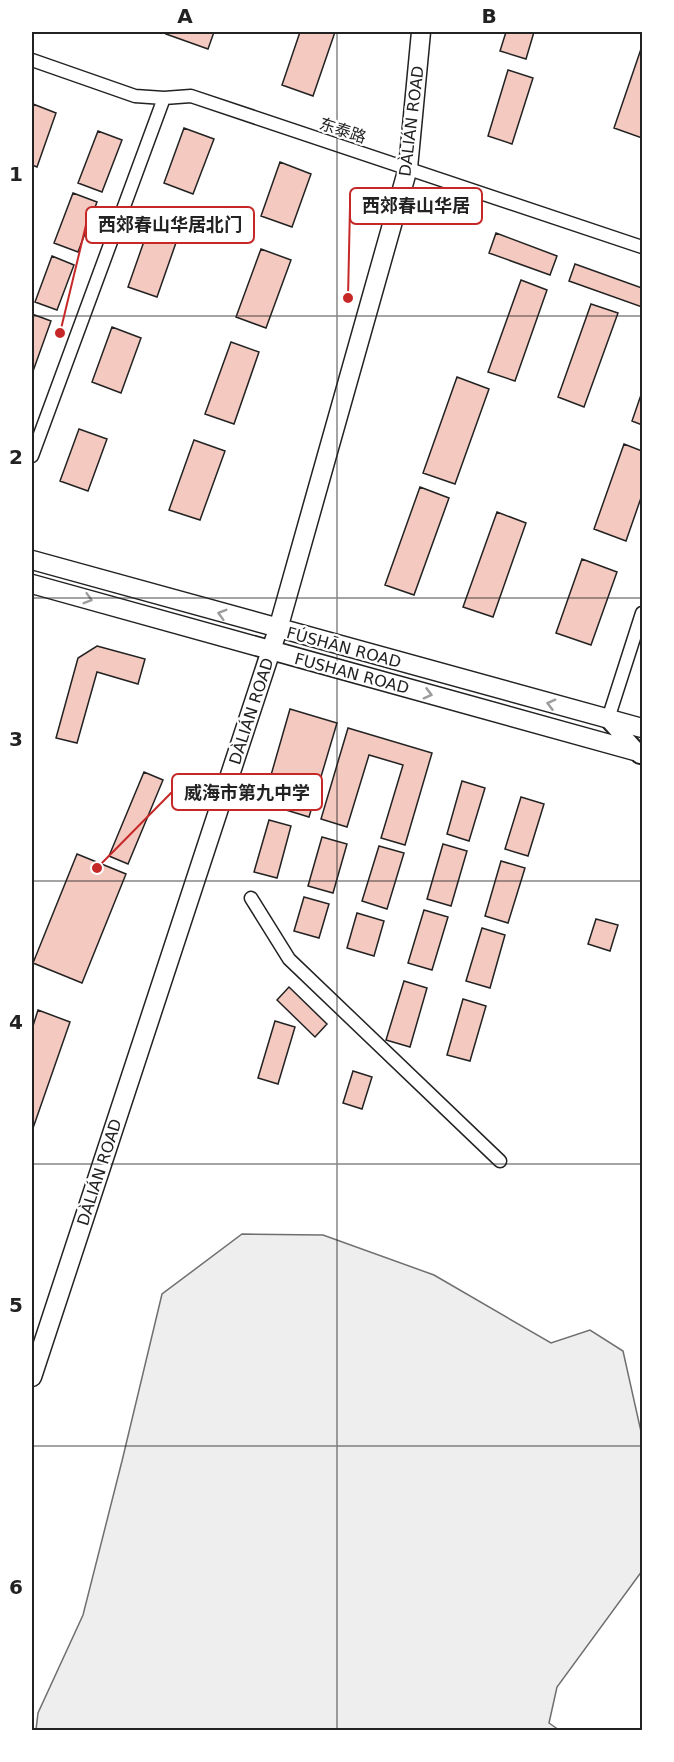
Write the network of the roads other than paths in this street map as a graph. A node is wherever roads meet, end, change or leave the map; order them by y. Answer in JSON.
{"nodes":[{"id":1,"x":421,"y":32,"type":"edge"},
{"id":2,"x":32,"y":60,"type":"edge"},
{"id":3,"x":164,"y":98,"type":"junction"},
{"id":4,"x":408,"y":168,"type":"junction"},
{"id":5,"x":642,"y":247,"type":"edge"},
{"id":6,"x":32,"y":456,"type":"edge"},
{"id":7,"x":32,"y":560,"type":"edge"},
{"id":8,"x":32,"y":584,"type":"edge"},
{"id":9,"x":642,"y":613,"type":"edge"},
{"id":10,"x":278,"y":629,"type":"junction"},
{"id":11,"x":271,"y":651,"type":"junction"},
{"id":12,"x":608,"y":719,"type":"junction"},
{"id":13,"x":642,"y":728,"type":"edge"},
{"id":14,"x":641,"y":754,"type":"edge"},
{"id":15,"x":251,"y":898,"type":"dead end"},
{"id":16,"x":500,"y":1161,"type":"dead end"},
{"id":17,"x":32,"y":1377,"type":"edge"}],
"edges":[{"from":1,"to":4,"type":"main road","name":"DÀLIÁN ROAD"},
{"from":2,"to":3,"type":"street","name":"东泰路"},
{"from":3,"to":4,"type":"street","name":"东泰路"},
{"from":3,"to":6,"type":"street"},
{"from":4,"to":5,"type":"street","name":"东泰路"},
{"from":4,"to":10,"type":"main road","name":"DÀLIÁN ROAD"},
{"from":10,"to":7,"type":"main road","name":"FÚSHĀN ROAD","one_way":true},
{"from":8,"to":11,"type":"main road","name":"FUSHAN ROAD","one_way":true},
{"from":9,"to":12,"type":"street"},
{"from":10,"to":11,"type":"main road","name":"DÀLIÁN ROAD"},
{"from":12,"to":10,"type":"main road","name":"FÚSHĀN ROAD","one_way":true},
{"from":11,"to":14,"type":"main road","name":"FUSHAN ROAD","one_way":true},
{"from":11,"to":17,"type":"main road","name":"DÀLIÁN ROAD"},
{"from":12,"to":13,"type":"main road","name":"FÚSHĀN ROAD"},
{"from":12,"to":14,"type":"main road"},
{"from":15,"to":16,"type":"street"}]}
